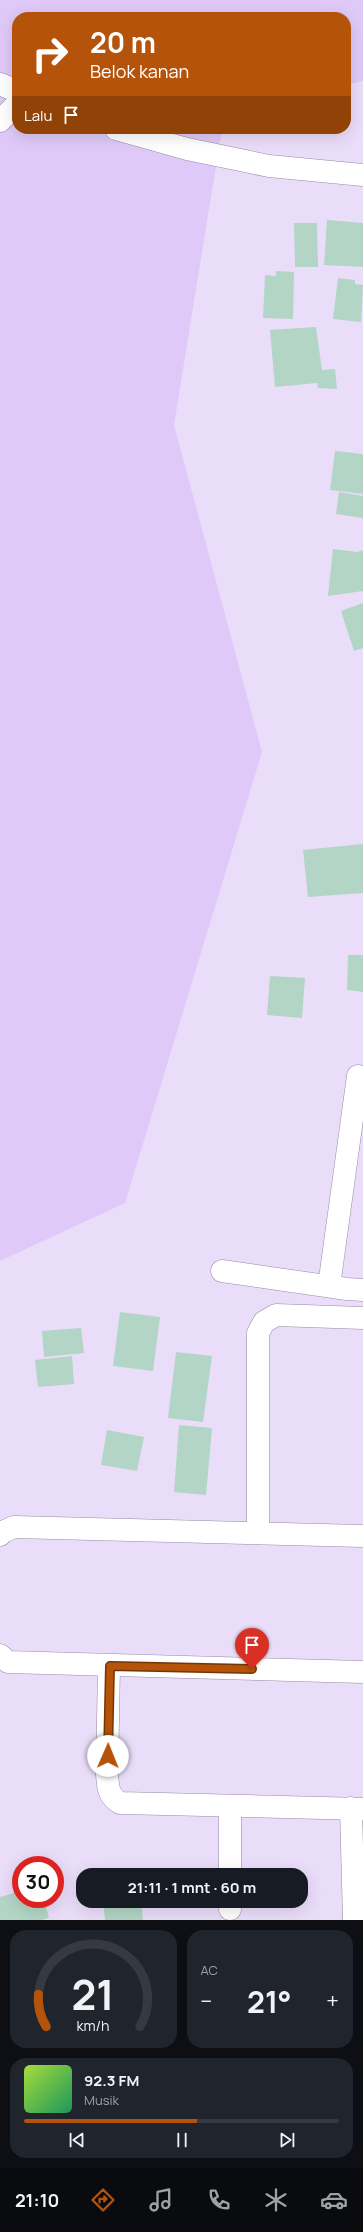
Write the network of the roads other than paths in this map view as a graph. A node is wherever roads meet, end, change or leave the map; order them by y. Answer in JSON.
{"nodes":[{"id":1,"x":0,"y":84,"type":"edge"},
{"id":2,"x":12,"y":89,"type":"edge"},
{"id":3,"x":12,"y":109,"type":"edge"},
{"id":4,"x":0,"y":121,"type":"edge"},
{"id":5,"x":134,"y":134,"type":"edge"},
{"id":6,"x":363,"y":175,"type":"edge"},
{"id":7,"x":358,"y":1076,"type":"dead end"},
{"id":8,"x":222,"y":1271,"type":"dead end"},
{"id":9,"x":330,"y":1286,"type":"junction"},
{"id":10,"x":363,"y":1290,"type":"edge"},
{"id":11,"x":363,"y":1318,"type":"edge"},
{"id":12,"x":258,"y":1533,"type":"junction"},
{"id":13,"x":0,"y":1535,"type":"edge"},
{"id":14,"x":363,"y":1536,"type":"edge"},
{"id":15,"x":0,"y":1655,"type":"edge"},
{"id":16,"x":110,"y":1666,"type":"junction"},
{"id":17,"x":363,"y":1672,"type":"edge"},
{"id":18,"x":230,"y":1806,"type":"junction"},
{"id":19,"x":357,"y":1808,"type":"edge"},
{"id":20,"x":230,"y":1868,"type":"edge"},
{"id":21,"x":354,"y":1920,"type":"edge"}],
"edges":[{"from":1,"to":2,"type":"street"},
{"from":3,"to":4,"type":"street"},
{"from":5,"to":6,"type":"street"},
{"from":7,"to":9,"type":"street"},
{"from":8,"to":9,"type":"street"},
{"from":9,"to":10,"type":"street"},
{"from":11,"to":12,"type":"street"},
{"from":12,"to":13,"type":"street"},
{"from":12,"to":14,"type":"street"},
{"from":15,"to":16,"type":"street"},
{"from":16,"to":17,"type":"street"},
{"from":16,"to":18,"type":"street"},
{"from":18,"to":19,"type":"street"},
{"from":18,"to":20,"type":"street"},
{"from":19,"to":21,"type":"street"}]}
